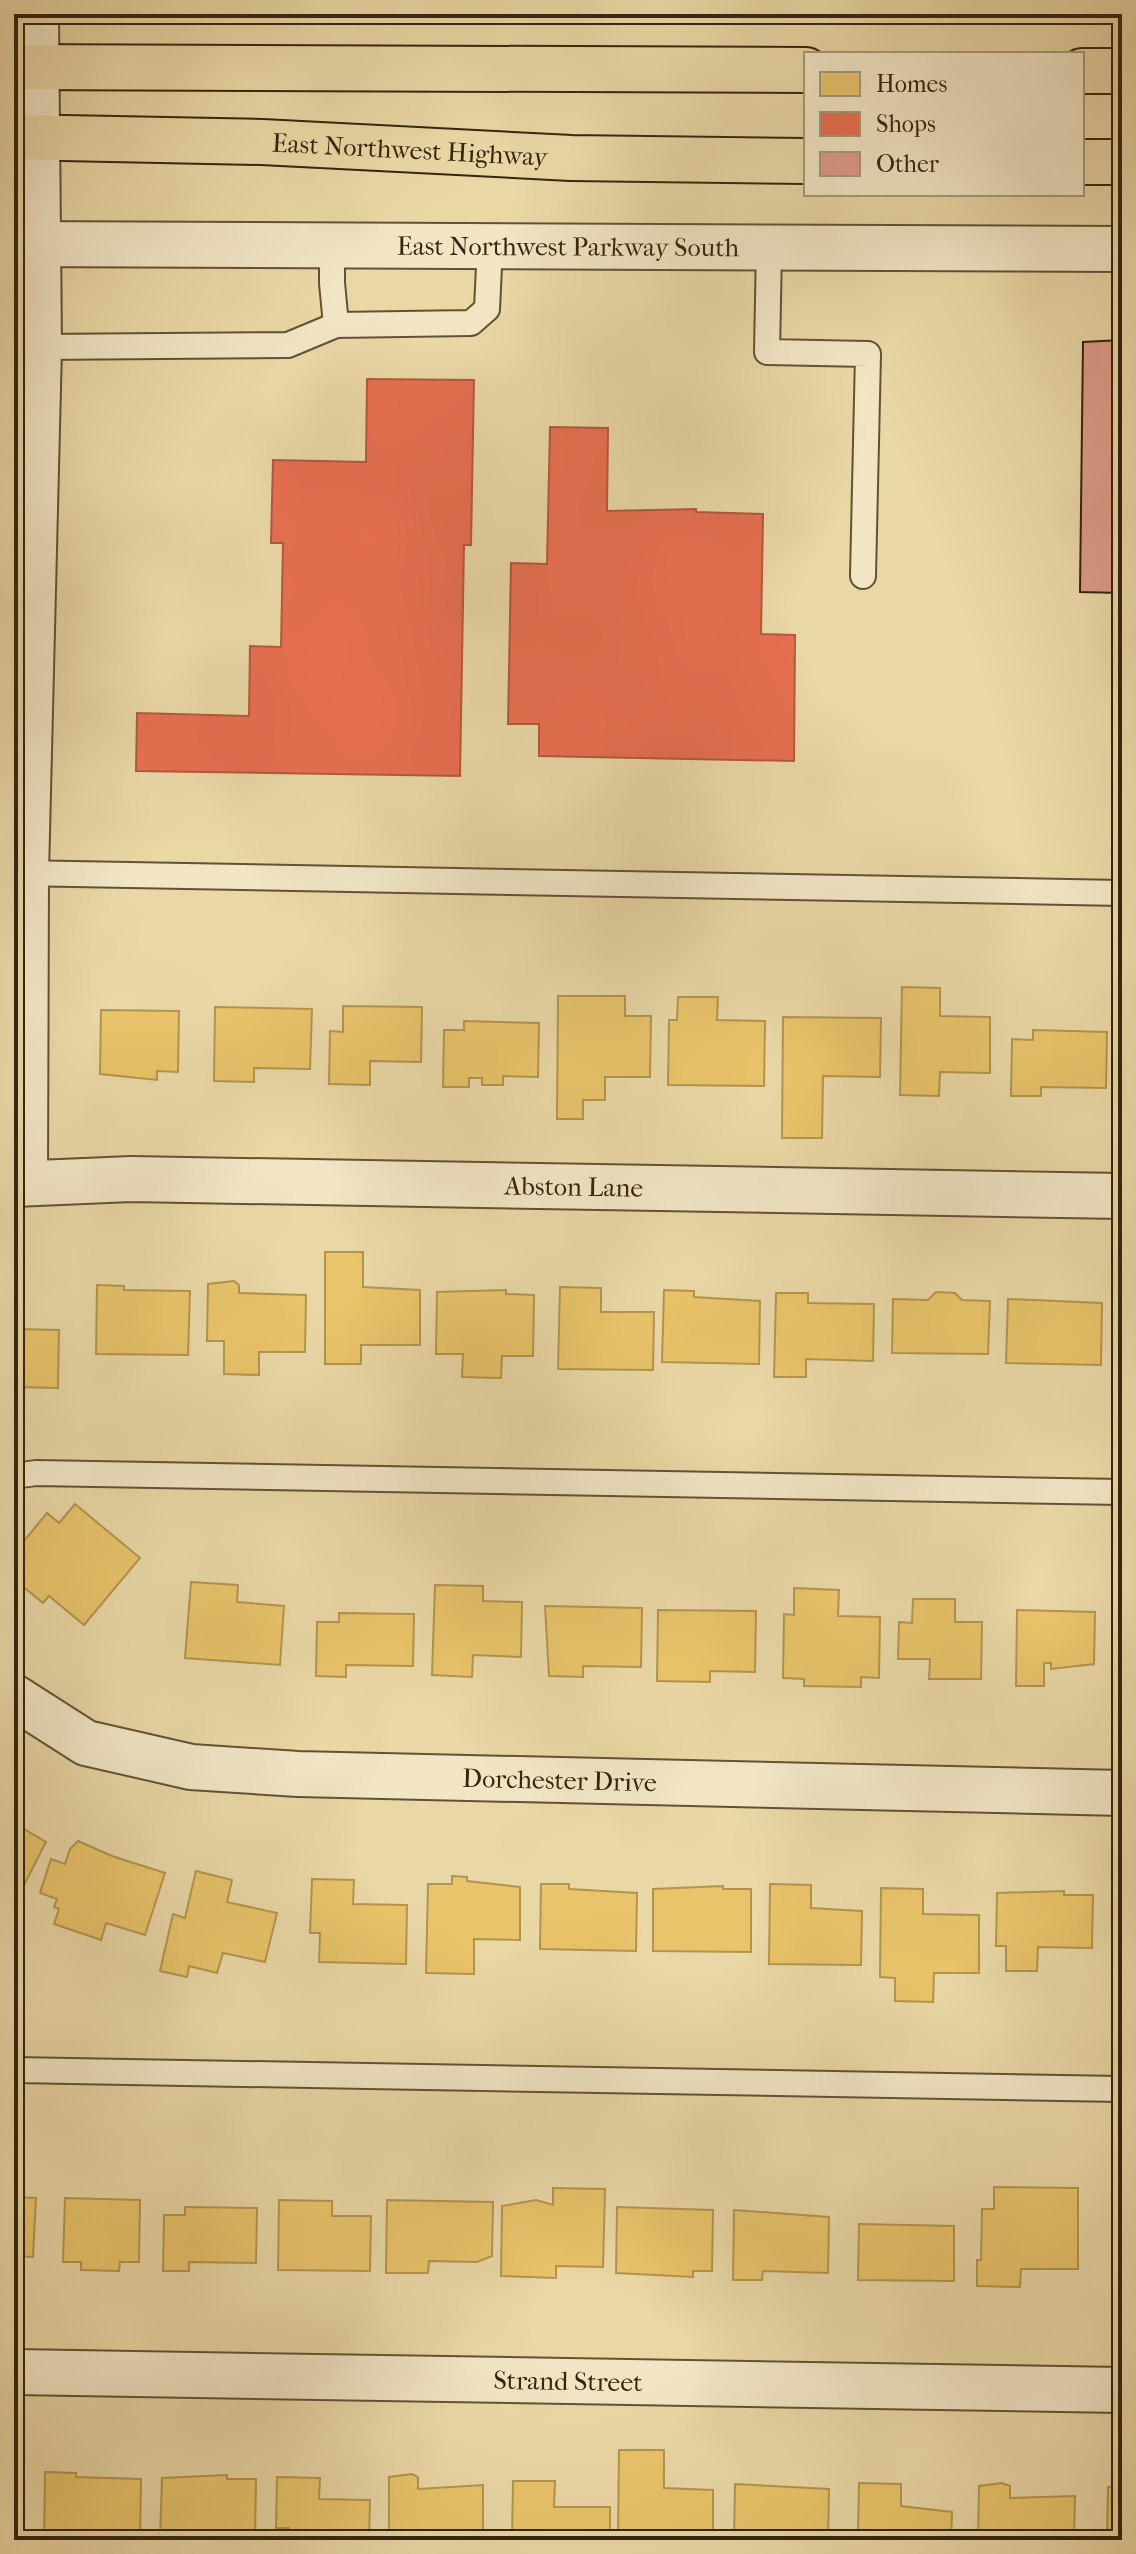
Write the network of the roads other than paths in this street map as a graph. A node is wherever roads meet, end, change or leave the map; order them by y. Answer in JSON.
{"nodes":[{"id":1,"x":36,"y":14,"type":"edge"},
{"id":2,"x":25,"y":68,"type":"edge"},
{"id":3,"x":804,"y":70,"type":"edge"},
{"id":4,"x":1084,"y":71,"type":"edge"},
{"id":5,"x":1122,"y":71,"type":"edge"},
{"id":6,"x":26,"y":137,"type":"edge"},
{"id":7,"x":804,"y":161,"type":"edge"},
{"id":8,"x":1084,"y":162,"type":"edge"},
{"id":9,"x":1122,"y":162,"type":"edge"},
{"id":10,"x":26,"y":244,"type":"edge"},
{"id":11,"x":490,"y":245,"type":"junction"},
{"id":12,"x":332,"y":246,"type":"junction"},
{"id":13,"x":769,"y":248,"type":"junction"},
{"id":14,"x":1122,"y":249,"type":"edge"},
{"id":15,"x":336,"y":325,"type":"junction"},
{"id":16,"x":30,"y":330,"type":"edge"},
{"id":17,"x":863,"y":576,"type":"dead end"},
{"id":18,"x":20,"y":873,"type":"edge"},
{"id":19,"x":1122,"y":893,"type":"edge"},
{"id":20,"x":19,"y":1183,"type":"edge"},
{"id":21,"x":1122,"y":1196,"type":"edge"},
{"id":22,"x":14,"y":1476,"type":"edge"},
{"id":23,"x":1122,"y":1492,"type":"edge"},
{"id":24,"x":14,"y":1697,"type":"edge"},
{"id":25,"x":1122,"y":1793,"type":"edge"},
{"id":26,"x":14,"y":2070,"type":"edge"},
{"id":27,"x":1122,"y":2089,"type":"edge"},
{"id":28,"x":14,"y":2372,"type":"edge"},
{"id":29,"x":1122,"y":2390,"type":"edge"}],
"edges":[{"from":1,"to":2,"type":"street"},
{"from":2,"to":3,"type":"main road"},
{"from":2,"to":6,"type":"street"},
{"from":4,"to":5,"type":"main road"},
{"from":6,"to":7,"type":"main road","name":"East Northwest Highway"},
{"from":6,"to":10,"type":"street"},
{"from":8,"to":9,"type":"main road"},
{"from":10,"to":12,"type":"street","name":"East Northwest Parkway South"},
{"from":10,"to":16,"type":"street"},
{"from":11,"to":12,"type":"street","name":"East Northwest Parkway South"},
{"from":11,"to":13,"type":"street","name":"East Northwest Parkway South"},
{"from":11,"to":15,"type":"lane"},
{"from":12,"to":15,"type":"lane"},
{"from":13,"to":14,"type":"street","name":"East Northwest Parkway South"},
{"from":13,"to":17,"type":"lane"},
{"from":15,"to":16,"type":"lane"},
{"from":16,"to":18,"type":"street"},
{"from":18,"to":19,"type":"lane"},
{"from":18,"to":20,"type":"street"},
{"from":20,"to":21,"type":"street","name":"Abston Lane"},
{"from":22,"to":23,"type":"lane"},
{"from":24,"to":25,"type":"street","name":"Dorchester Drive"},
{"from":26,"to":27,"type":"lane"},
{"from":28,"to":29,"type":"street","name":"Strand Street"}]}
